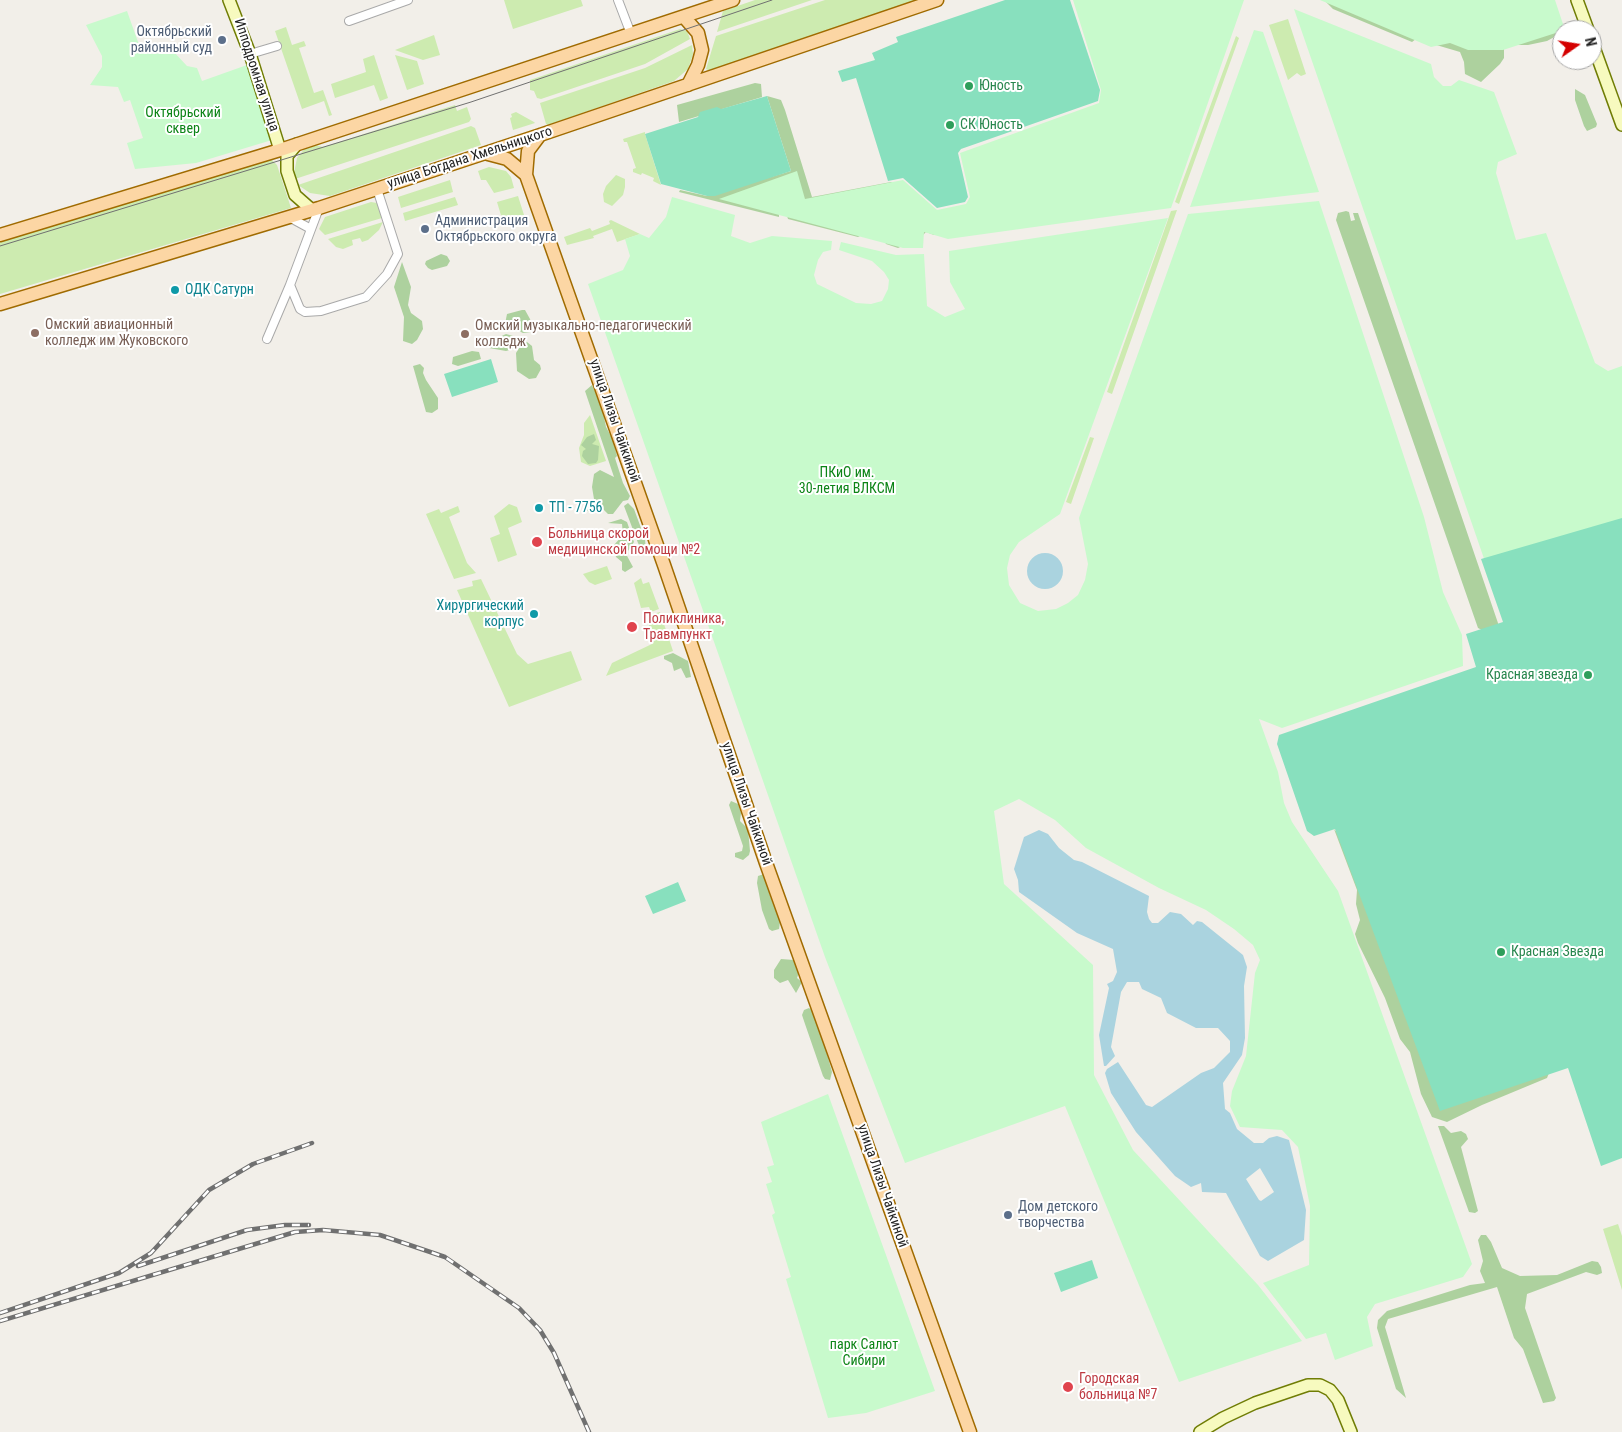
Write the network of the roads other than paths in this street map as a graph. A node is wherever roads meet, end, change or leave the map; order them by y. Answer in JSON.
{"nodes":[{"id":1,"x":229,"y":0,"type":"edge"},
{"id":2,"x":408,"y":0,"type":"edge"},
{"id":3,"x":618,"y":0,"type":"edge"},
{"id":4,"x":733,"y":0,"type":"edge"},
{"id":5,"x":937,"y":0,"type":"edge"},
{"id":6,"x":1577,"y":0,"type":"edge"},
{"id":7,"x":684,"y":17,"type":"junction"},
{"id":8,"x":348,"y":20,"type":"dead end"},
{"id":9,"x":1584,"y":20,"type":"edge"},
{"id":10,"x":631,"y":34,"type":"junction"},
{"id":11,"x":277,"y":46,"type":"dead end"},
{"id":12,"x":250,"y":54,"type":"junction"},
{"id":13,"x":1602,"y":70,"type":"edge"},
{"id":14,"x":688,"y":85,"type":"junction"},
{"id":15,"x":1622,"y":125,"type":"edge"},
{"id":16,"x":540,"y":135,"type":"junction"},
{"id":17,"x":297,"y":144,"type":"junction"},
{"id":18,"x":280,"y":150,"type":"junction"},
{"id":19,"x":485,"y":154,"type":"junction"},
{"id":20,"x":526,"y":175,"type":"junction"},
{"id":21,"x":377,"y":189,"type":"junction"},
{"id":22,"x":316,"y":209,"type":"junction"},
{"id":23,"x":289,"y":217,"type":"junction"},
{"id":24,"x":311,"y":230,"type":"junction"},
{"id":25,"x":0,"y":235,"type":"edge"},
{"id":26,"x":290,"y":284,"type":"junction"},
{"id":27,"x":0,"y":304,"type":"edge"},
{"id":28,"x":267,"y":339,"type":"dead end"},
{"id":29,"x":970,"y":1432,"type":"edge"},
{"id":30,"x":1200,"y":1432,"type":"edge"},
{"id":31,"x":1351,"y":1432,"type":"edge"}],
"edges":[{"from":1,"to":12,"type":"main road","name":"Ипподромная улица"},
{"from":2,"to":8,"type":"street"},
{"from":3,"to":10,"type":"street"},
{"from":4,"to":7,"type":"main road"},
{"from":5,"to":14,"type":"main road","name":"улица Богдана Хмельницкого"},
{"from":6,"to":9,"type":"main road"},
{"from":7,"to":10,"type":"main road"},
{"from":7,"to":14,"type":"main road"},
{"from":10,"to":17,"type":"main road"},
{"from":11,"to":12,"type":"street"},
{"from":12,"to":18,"type":"main road","name":"Ипподромная улица"},
{"from":13,"to":15,"type":"main road"},
{"from":14,"to":16,"type":"main road","name":"улица Богдана Хмельницкого"},
{"from":16,"to":19,"type":"main road","name":"улица Богдана Хмельницкого"},
{"from":16,"to":20,"type":"main road"},
{"from":17,"to":18,"type":"main road"},
{"from":17,"to":22,"type":"main road"},
{"from":18,"to":25,"type":"main road"},
{"from":19,"to":20,"type":"main road"},
{"from":19,"to":21,"type":"main road","name":"улица Богдана Хмельницкого"},
{"from":20,"to":29,"type":"main road","name":"улица Лизы Чайкиной"},
{"from":21,"to":22,"type":"main road","name":"улица Богдана Хмельницкого"},
{"from":21,"to":26,"type":"street"},
{"from":22,"to":23,"type":"main road","name":"улица Богдана Хмельницкого"},
{"from":22,"to":24,"type":"street"},
{"from":23,"to":24,"type":"street"},
{"from":23,"to":27,"type":"main road","name":"улица Богдана Хмельницкого"},
{"from":24,"to":26,"type":"street"},
{"from":26,"to":28,"type":"street"},
{"from":30,"to":31,"type":"main road"}]}
